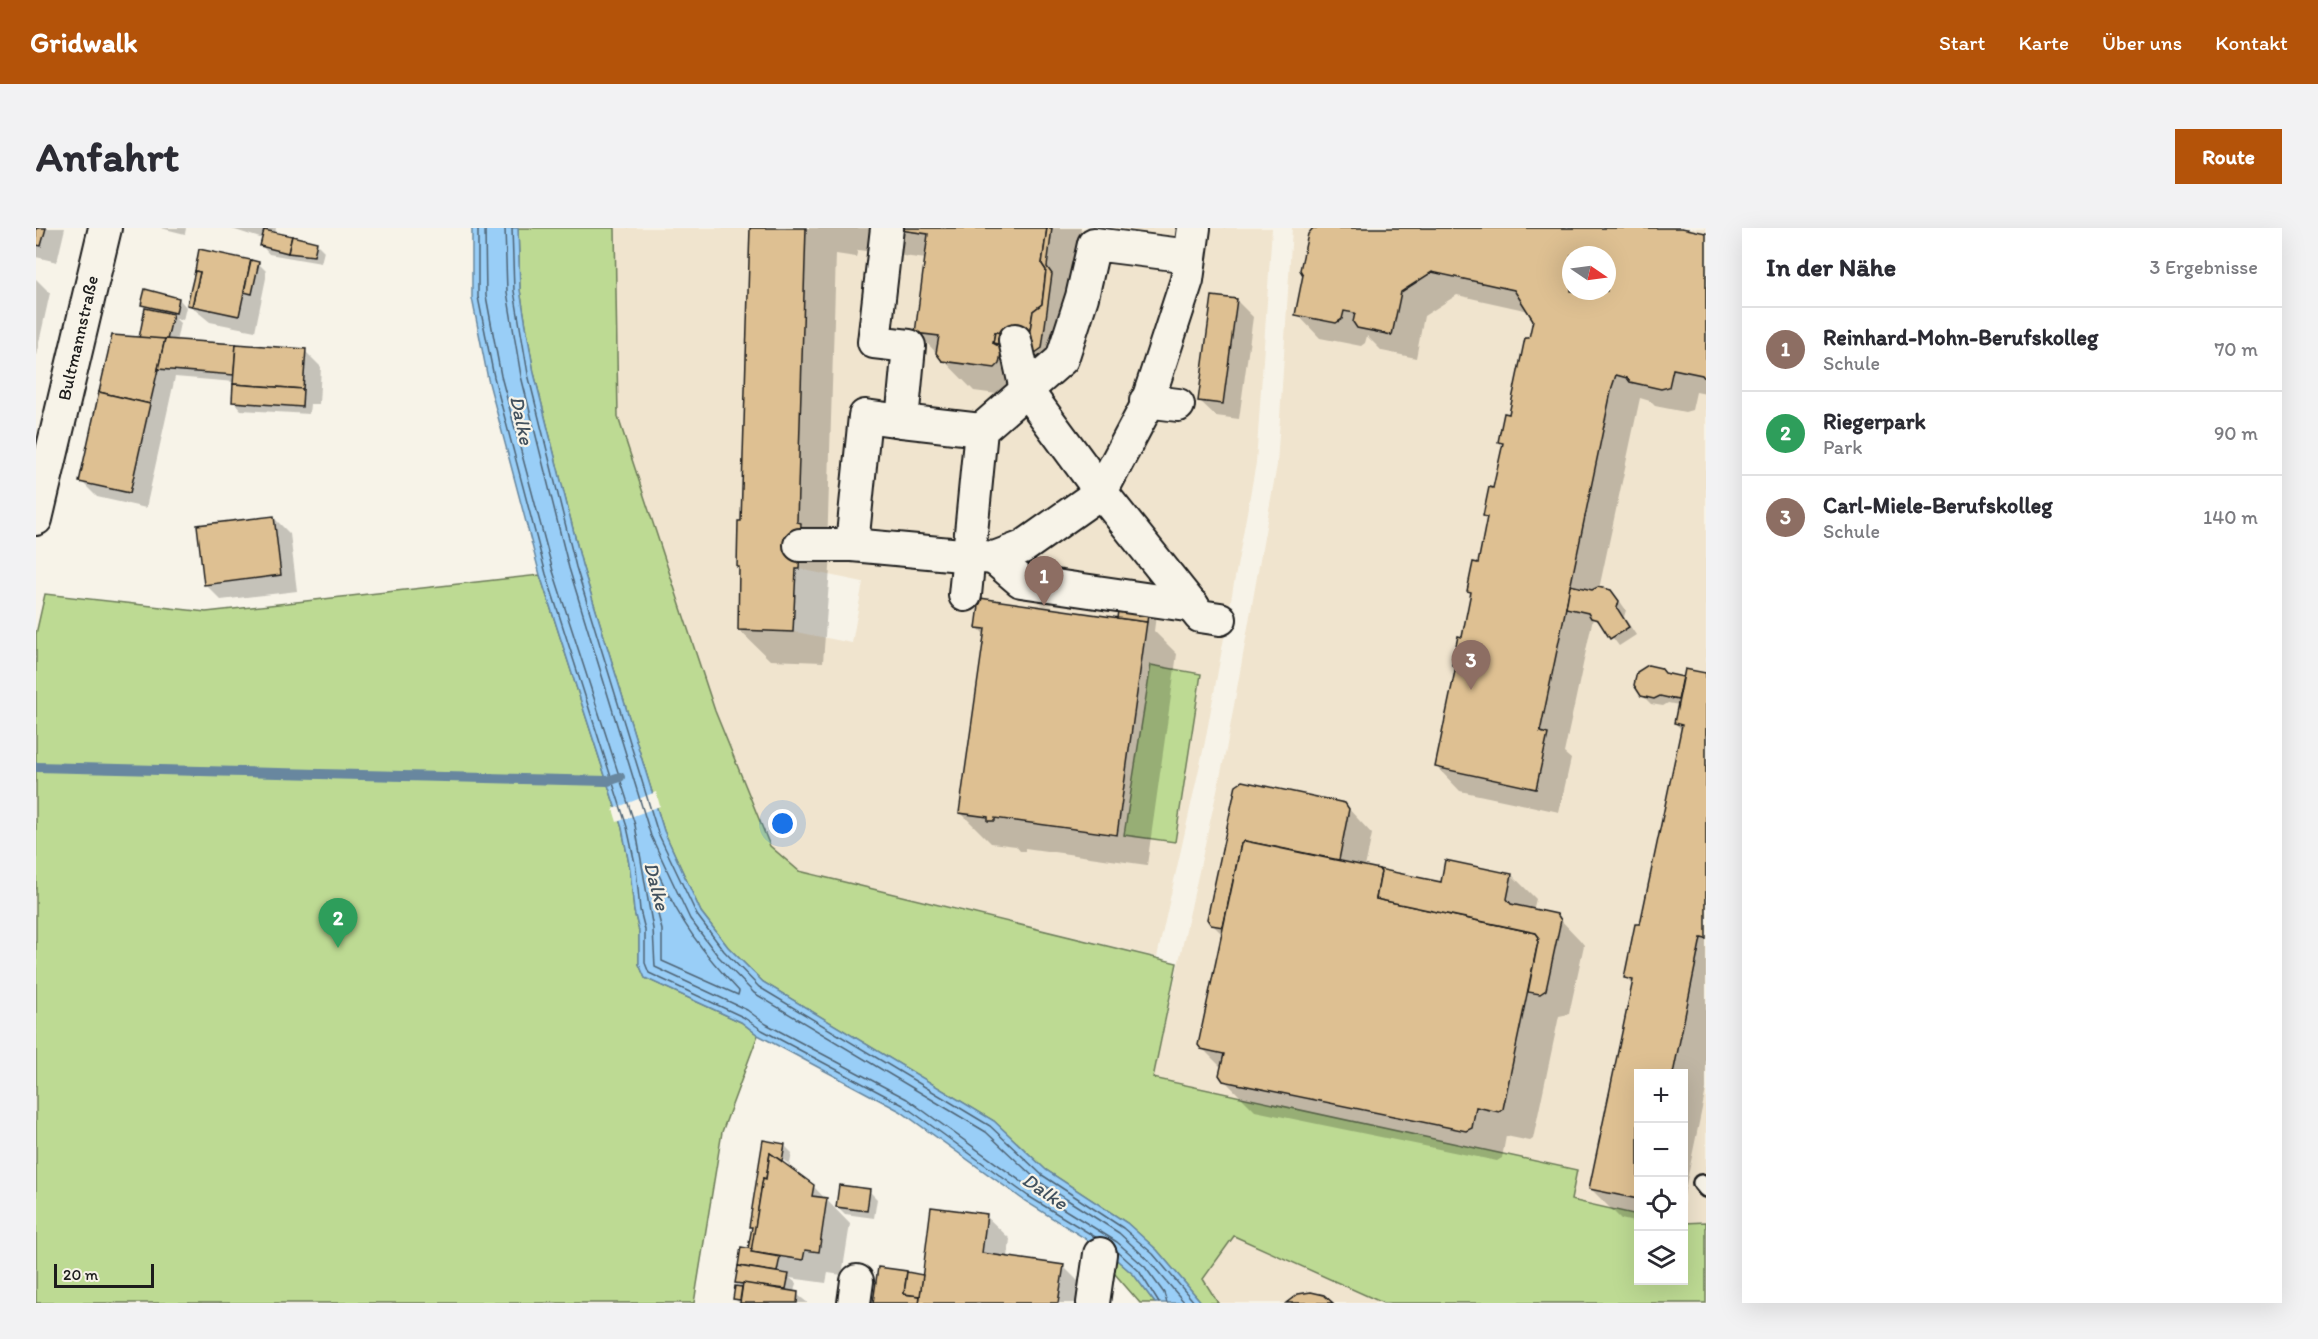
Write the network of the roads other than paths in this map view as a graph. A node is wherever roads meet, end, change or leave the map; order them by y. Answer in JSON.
{"nodes":[{"id":1,"x":105,"y":228,"type":"edge"},
{"id":2,"x":887,"y":228,"type":"edge"},
{"id":3,"x":1095,"y":236,"type":"edge"},
{"id":4,"x":1195,"y":263,"type":"edge"},
{"id":5,"x":1066,"y":346,"type":"junction"},
{"id":6,"x":1026,"y":390,"type":"junction"},
{"id":7,"x":1146,"y":401,"type":"junction"},
{"id":8,"x":1178,"y":405,"type":"dead end"},
{"id":9,"x":902,"y":421,"type":"junction"},
{"id":10,"x":981,"y":430,"type":"junction"},
{"id":11,"x":1101,"y":492,"type":"junction"},
{"id":12,"x":36,"y":519,"type":"edge"},
{"id":13,"x":800,"y":545,"type":"dead end"},
{"id":14,"x":852,"y":545,"type":"junction"},
{"id":15,"x":982,"y":557,"type":"junction"},
{"id":16,"x":965,"y":595,"type":"dead end"},
{"id":17,"x":1100,"y":1254,"type":"dead end"},
{"id":18,"x":1093,"y":1303,"type":"edge"}],
"edges":[{"from":1,"to":12,"type":"street","name":"Bultmannstraße"},
{"from":2,"to":9,"type":"street"},
{"from":3,"to":4,"type":"street"},
{"from":3,"to":5,"type":"street"},
{"from":4,"to":7,"type":"street"},
{"from":5,"to":6,"type":"street"},
{"from":5,"to":6,"type":"street"},
{"from":6,"to":10,"type":"street"},
{"from":6,"to":11,"type":"street"},
{"from":7,"to":8,"type":"street"},
{"from":7,"to":11,"type":"street"},
{"from":9,"to":10,"type":"street"},
{"from":9,"to":14,"type":"street"},
{"from":10,"to":15,"type":"street"},
{"from":11,"to":15,"type":"street"},
{"from":11,"to":15,"type":"street"},
{"from":13,"to":14,"type":"street"},
{"from":14,"to":15,"type":"street"},
{"from":15,"to":16,"type":"street"},
{"from":17,"to":18,"type":"street"}]}
